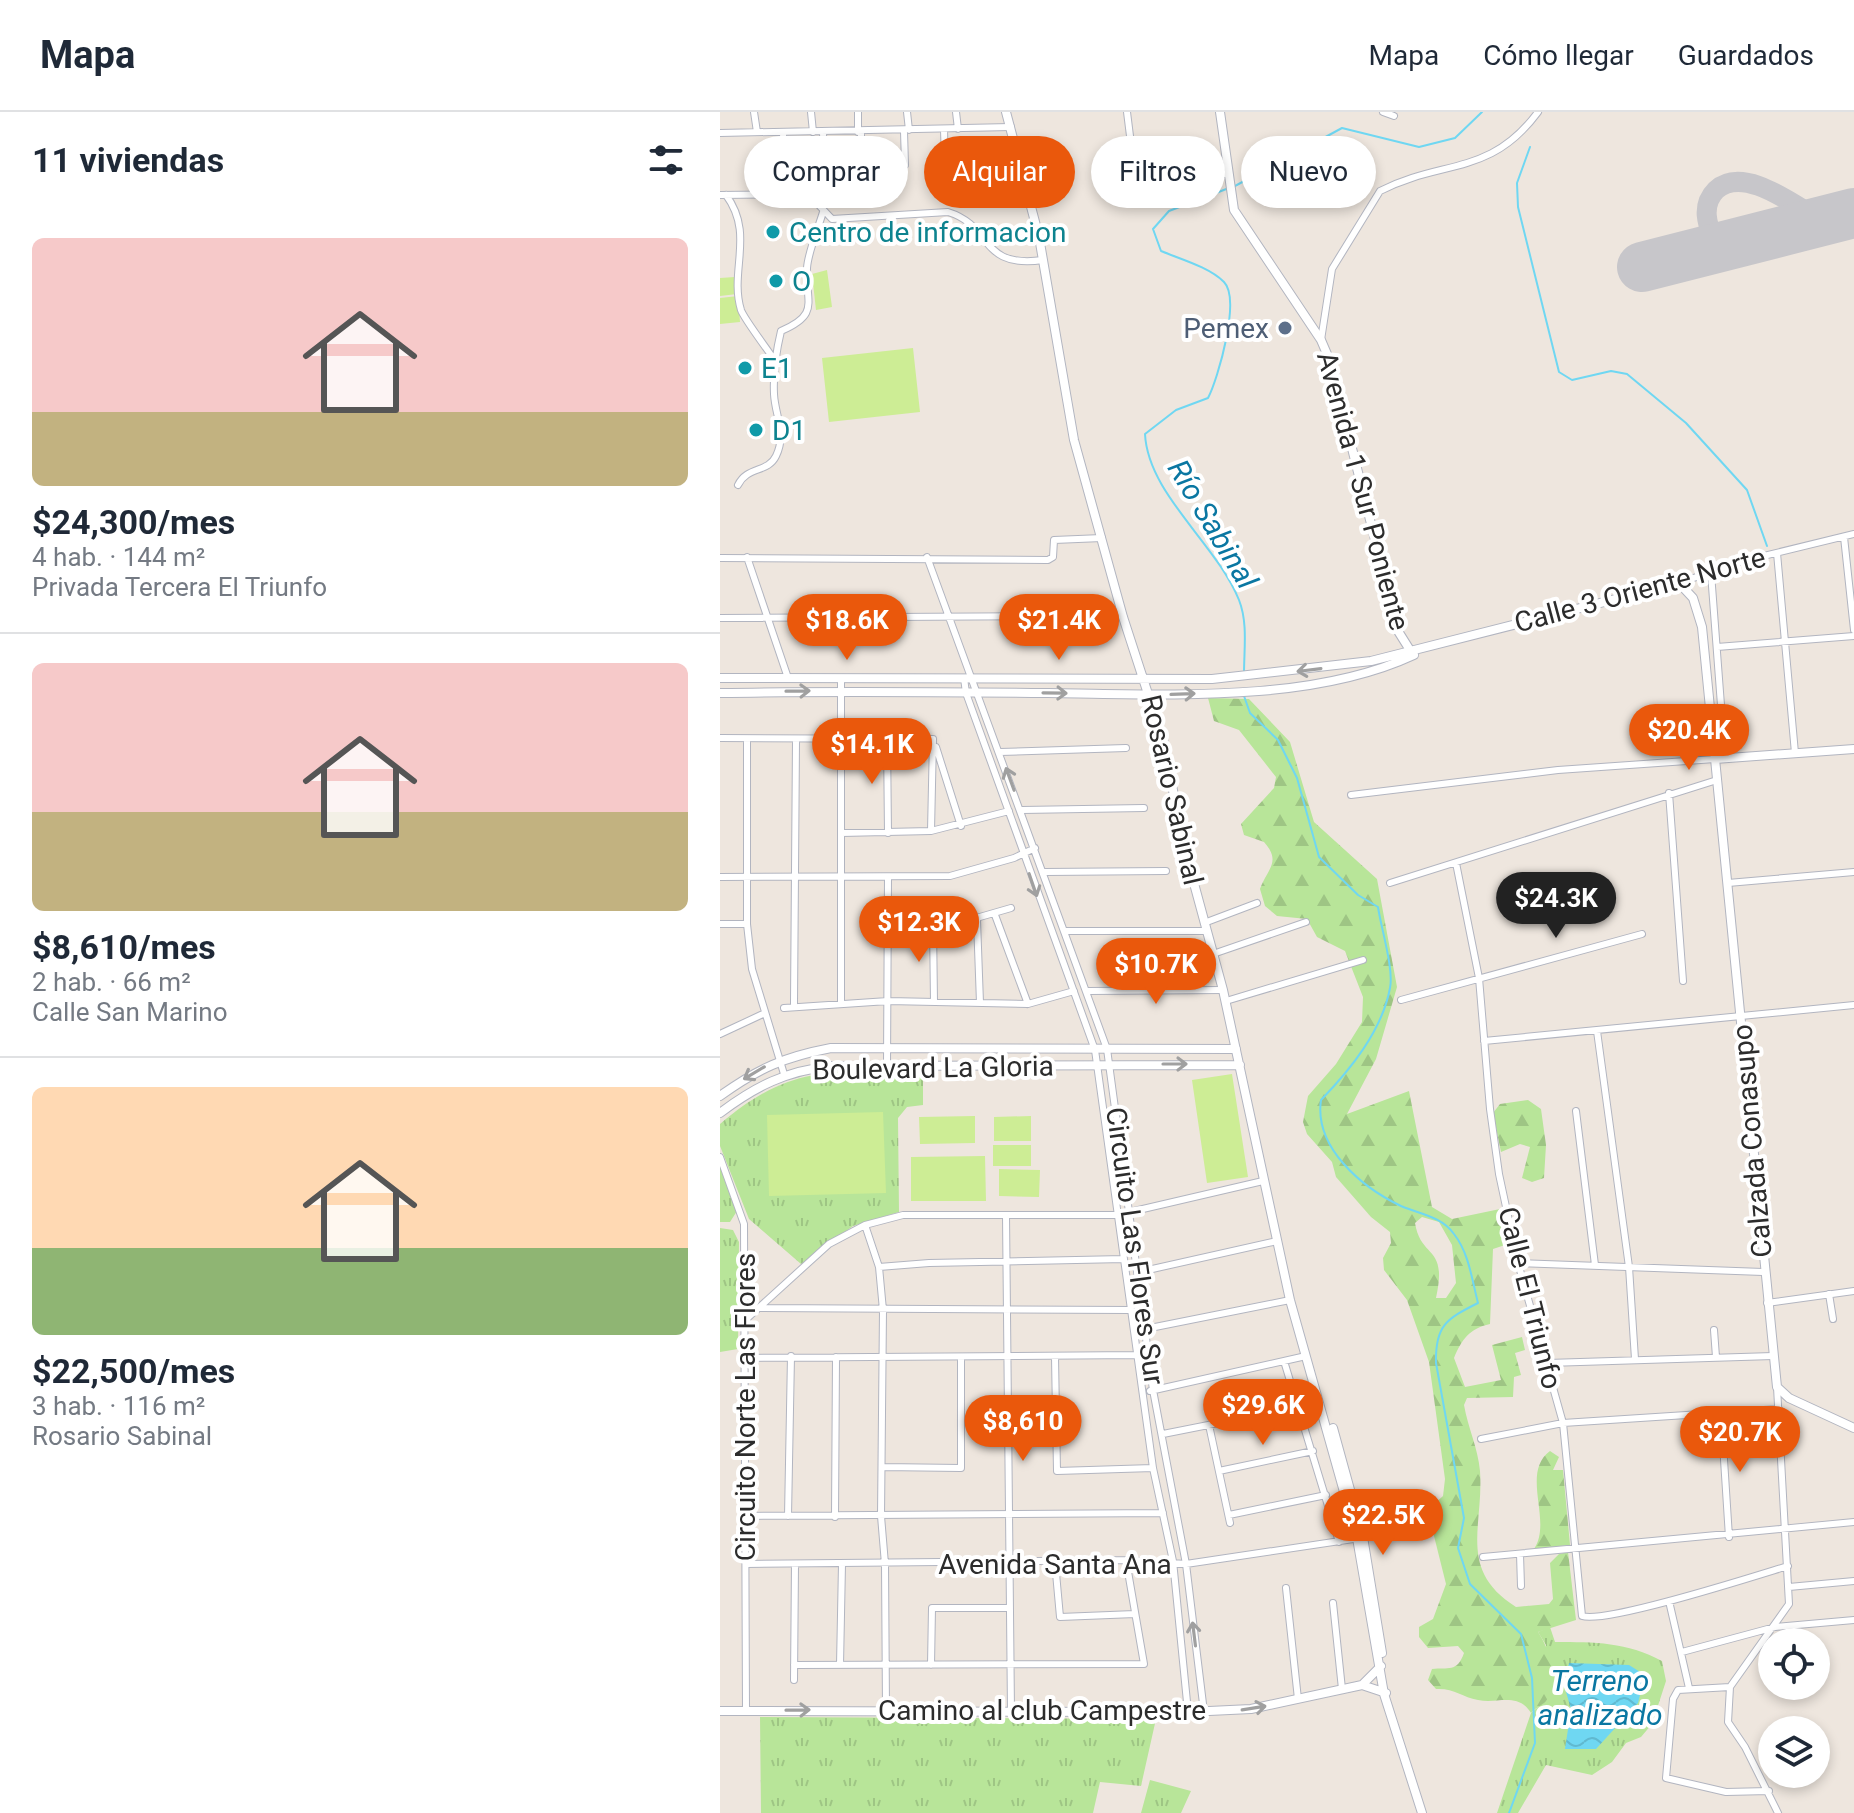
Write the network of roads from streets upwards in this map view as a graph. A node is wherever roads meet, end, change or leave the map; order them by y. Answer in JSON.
{"nodes":[{"id":1,"x":754,"y":112,"type":"edge"},
{"id":2,"x":811,"y":112,"type":"edge"},
{"id":3,"x":858,"y":112,"type":"edge"},
{"id":4,"x":907,"y":112,"type":"edge"},
{"id":5,"x":956,"y":112,"type":"edge"},
{"id":6,"x":1006,"y":112,"type":"edge"},
{"id":7,"x":1127,"y":112,"type":"edge"},
{"id":8,"x":1220,"y":112,"type":"edge"},
{"id":9,"x":1383,"y":112,"type":"edge"},
{"id":10,"x":1538,"y":112,"type":"edge"},
{"id":11,"x":1394,"y":116,"type":"dead end"},
{"id":12,"x":1011,"y":127,"type":"junction"},
{"id":13,"x":944,"y":129,"type":"junction"},
{"id":14,"x":958,"y":129,"type":"junction"},
{"id":15,"x":906,"y":130,"type":"junction"},
{"id":16,"x":757,"y":132,"type":"junction"},
{"id":17,"x":783,"y":132,"type":"junction"},
{"id":18,"x":813,"y":132,"type":"junction"},
{"id":19,"x":823,"y":132,"type":"junction"},
{"id":20,"x":860,"y":132,"type":"junction"},
{"id":21,"x":720,"y":133,"type":"edge"},
{"id":22,"x":783,"y":136,"type":"edge"},
{"id":23,"x":823,"y":136,"type":"edge"},
{"id":24,"x":860,"y":136,"type":"edge"},
{"id":25,"x":906,"y":136,"type":"edge"},
{"id":26,"x":944,"y":136,"type":"edge"},
{"id":27,"x":1227,"y":176,"type":"junction"},
{"id":28,"x":723,"y":195,"type":"edge"},
{"id":29,"x":823,"y":212,"type":"junction"},
{"id":30,"x":1043,"y":260,"type":"junction"},
{"id":31,"x":1321,"y":340,"type":"junction"},
{"id":32,"x":775,"y":361,"type":"junction"},
{"id":33,"x":738,"y":485,"type":"dead end"},
{"id":34,"x":1854,"y":534,"type":"edge"},
{"id":35,"x":1844,"y":537,"type":"junction"},
{"id":36,"x":1102,"y":538,"type":"junction"},
{"id":37,"x":1777,"y":553,"type":"junction"},
{"id":38,"x":747,"y":557,"type":"junction"},
{"id":39,"x":927,"y":557,"type":"junction"},
{"id":40,"x":720,"y":558,"type":"edge"},
{"id":41,"x":1711,"y":573,"type":"junction"},
{"id":42,"x":1679,"y":583,"type":"junction"},
{"id":43,"x":1062,"y":616,"type":"dead end"},
{"id":44,"x":948,"y":617,"type":"junction"},
{"id":45,"x":720,"y":618,"type":"edge"},
{"id":46,"x":765,"y":618,"type":"junction"},
{"id":47,"x":1854,"y":633,"type":"edge"},
{"id":48,"x":1785,"y":641,"type":"junction"},
{"id":49,"x":1717,"y":647,"type":"junction"},
{"id":50,"x":1412,"y":654,"type":"junction"},
{"id":51,"x":1339,"y":666,"type":"junction"},
{"id":52,"x":968,"y":675,"type":"junction"},
{"id":53,"x":720,"y":678,"type":"edge"},
{"id":54,"x":788,"y":678,"type":"junction"},
{"id":55,"x":841,"y":678,"type":"junction"},
{"id":56,"x":1342,"y":678,"type":"junction"},
{"id":57,"x":1146,"y":679,"type":"junction"},
{"id":58,"x":841,"y":691,"type":"junction"},
{"id":59,"x":977,"y":692,"type":"junction"},
{"id":60,"x":720,"y":693,"type":"edge"},
{"id":61,"x":966,"y":693,"type":"junction"},
{"id":62,"x":1151,"y":695,"type":"junction"},
{"id":63,"x":720,"y":738,"type":"edge"},
{"id":64,"x":747,"y":739,"type":"junction"},
{"id":65,"x":840,"y":739,"type":"junction"},
{"id":66,"x":933,"y":739,"type":"junction"},
{"id":67,"x":796,"y":740,"type":"junction"},
{"id":68,"x":887,"y":740,"type":"junction"},
{"id":69,"x":1126,"y":748,"type":"dead end"},
{"id":70,"x":1854,"y":749,"type":"edge"},
{"id":71,"x":1000,"y":752,"type":"junction"},
{"id":72,"x":1795,"y":753,"type":"junction"},
{"id":73,"x":1720,"y":759,"type":"junction"},
{"id":74,"x":1717,"y":780,"type":"junction"},
{"id":75,"x":1669,"y":793,"type":"junction"},
{"id":76,"x":1351,"y":795,"type":"dead end"},
{"id":77,"x":1144,"y":808,"type":"dead end"},
{"id":78,"x":1022,"y":810,"type":"junction"},
{"id":79,"x":1009,"y":811,"type":"junction"},
{"id":80,"x":961,"y":826,"type":"junction"},
{"id":81,"x":931,"y":831,"type":"junction"},
{"id":82,"x":841,"y":833,"type":"junction"},
{"id":83,"x":888,"y":833,"type":"junction"},
{"id":84,"x":1035,"y":848,"type":"junction"},
{"id":85,"x":1022,"y":853,"type":"junction"},
{"id":86,"x":1456,"y":863,"type":"junction"},
{"id":87,"x":1166,"y":871,"type":"dead end"},
{"id":88,"x":1045,"y":872,"type":"junction"},
{"id":89,"x":1854,"y":872,"type":"edge"},
{"id":90,"x":720,"y":877,"type":"edge"},
{"id":91,"x":747,"y":877,"type":"junction"},
{"id":92,"x":840,"y":877,"type":"junction"},
{"id":93,"x":888,"y":877,"type":"junction"},
{"id":94,"x":795,"y":878,"type":"junction"},
{"id":95,"x":1390,"y":883,"type":"dead end"},
{"id":96,"x":1728,"y":883,"type":"junction"},
{"id":97,"x":1257,"y":903,"type":"dead end"},
{"id":98,"x":1011,"y":908,"type":"dead end"},
{"id":99,"x":995,"y":915,"type":"junction"},
{"id":100,"x":977,"y":920,"type":"junction"},
{"id":101,"x":1306,"y":922,"type":"dead end"},
{"id":102,"x":720,"y":924,"type":"edge"},
{"id":103,"x":747,"y":924,"type":"junction"},
{"id":104,"x":889,"y":924,"type":"junction"},
{"id":105,"x":933,"y":925,"type":"junction"},
{"id":106,"x":1205,"y":927,"type":"junction"},
{"id":107,"x":1066,"y":931,"type":"junction"},
{"id":108,"x":1642,"y":934,"type":"dead end"},
{"id":109,"x":1213,"y":954,"type":"junction"},
{"id":110,"x":1363,"y":960,"type":"dead end"},
{"id":111,"x":1479,"y":978,"type":"junction"},
{"id":112,"x":1683,"y":981,"type":"dead end"},
{"id":113,"x":1223,"y":990,"type":"junction"},
{"id":114,"x":1074,"y":991,"type":"junction"},
{"id":115,"x":1088,"y":991,"type":"junction"},
{"id":116,"x":1401,"y":1000,"type":"dead end"},
{"id":117,"x":888,"y":1001,"type":"junction"},
{"id":118,"x":1226,"y":1001,"type":"junction"},
{"id":119,"x":934,"y":1002,"type":"junction"},
{"id":120,"x":841,"y":1003,"type":"junction"},
{"id":121,"x":980,"y":1003,"type":"junction"},
{"id":122,"x":794,"y":1004,"type":"junction"},
{"id":123,"x":1028,"y":1004,"type":"junction"},
{"id":124,"x":1854,"y":1005,"type":"edge"},
{"id":125,"x":784,"y":1008,"type":"dead end"},
{"id":126,"x":763,"y":1014,"type":"junction"},
{"id":127,"x":1741,"y":1016,"type":"junction"},
{"id":128,"x":720,"y":1021,"type":"edge"},
{"id":129,"x":1597,"y":1031,"type":"junction"},
{"id":130,"x":722,"y":1032,"type":"edge"},
{"id":131,"x":1484,"y":1041,"type":"junction"},
{"id":132,"x":888,"y":1047,"type":"junction"},
{"id":133,"x":1107,"y":1049,"type":"junction"},
{"id":134,"x":1236,"y":1049,"type":"junction"},
{"id":135,"x":1095,"y":1050,"type":"junction"},
{"id":136,"x":779,"y":1060,"type":"junction"},
{"id":137,"x":1110,"y":1064,"type":"junction"},
{"id":138,"x":1097,"y":1065,"type":"junction"},
{"id":139,"x":1240,"y":1065,"type":"junction"},
{"id":140,"x":887,"y":1066,"type":"junction"},
{"id":141,"x":784,"y":1074,"type":"junction"},
{"id":142,"x":720,"y":1096,"type":"edge"},
{"id":143,"x":1576,"y":1111,"type":"dead end"},
{"id":144,"x":720,"y":1113,"type":"edge"},
{"id":145,"x":720,"y":1157,"type":"edge"},
{"id":146,"x":1263,"y":1181,"type":"junction"},
{"id":147,"x":1130,"y":1211,"type":"junction"},
{"id":148,"x":1006,"y":1215,"type":"junction"},
{"id":149,"x":1117,"y":1215,"type":"junction"},
{"id":150,"x":865,"y":1225,"type":"junction"},
{"id":151,"x":1277,"y":1241,"type":"junction"},
{"id":152,"x":1124,"y":1259,"type":"junction"},
{"id":153,"x":1008,"y":1262,"type":"junction"},
{"id":154,"x":1518,"y":1263,"type":"junction"},
{"id":155,"x":1595,"y":1265,"type":"junction"},
{"id":156,"x":879,"y":1267,"type":"junction"},
{"id":157,"x":1629,"y":1267,"type":"junction"},
{"id":158,"x":1139,"y":1272,"type":"junction"},
{"id":159,"x":1763,"y":1272,"type":"junction"},
{"id":160,"x":1854,"y":1291,"type":"edge"},
{"id":161,"x":1829,"y":1294,"type":"junction"},
{"id":162,"x":1290,"y":1300,"type":"junction"},
{"id":163,"x":1767,"y":1303,"type":"junction"},
{"id":164,"x":761,"y":1308,"type":"junction"},
{"id":165,"x":883,"y":1310,"type":"junction"},
{"id":166,"x":1131,"y":1310,"type":"junction"},
{"id":167,"x":1008,"y":1311,"type":"junction"},
{"id":168,"x":1833,"y":1319,"type":"dead end"},
{"id":169,"x":742,"y":1323,"type":"junction"},
{"id":170,"x":1145,"y":1329,"type":"junction"},
{"id":171,"x":1714,"y":1330,"type":"dead end"},
{"id":172,"x":1137,"y":1355,"type":"junction"},
{"id":173,"x":791,"y":1356,"type":"junction"},
{"id":174,"x":883,"y":1356,"type":"junction"},
{"id":175,"x":1008,"y":1356,"type":"junction"},
{"id":176,"x":1306,"y":1356,"type":"junction"},
{"id":177,"x":1773,"y":1356,"type":"junction"},
{"id":178,"x":836,"y":1357,"type":"junction"},
{"id":179,"x":961,"y":1357,"type":"junction"},
{"id":180,"x":1055,"y":1357,"type":"junction"},
{"id":181,"x":1716,"y":1357,"type":"junction"},
{"id":182,"x":744,"y":1358,"type":"junction"},
{"id":183,"x":1635,"y":1359,"type":"junction"},
{"id":184,"x":1284,"y":1361,"type":"junction"},
{"id":185,"x":1548,"y":1363,"type":"junction"},
{"id":186,"x":1777,"y":1387,"type":"junction"},
{"id":187,"x":1153,"y":1390,"type":"junction"},
{"id":188,"x":1142,"y":1392,"type":"junction"},
{"id":189,"x":1299,"y":1407,"type":"junction"},
{"id":190,"x":1779,"y":1409,"type":"junction"},
{"id":191,"x":1721,"y":1413,"type":"junction"},
{"id":192,"x":1563,"y":1423,"type":"junction"},
{"id":193,"x":1209,"y":1425,"type":"junction"},
{"id":194,"x":1854,"y":1428,"type":"edge"},
{"id":195,"x":1163,"y":1434,"type":"junction"},
{"id":196,"x":1481,"y":1439,"type":"dead end"},
{"id":197,"x":1313,"y":1451,"type":"junction"},
{"id":198,"x":882,"y":1467,"type":"junction"},
{"id":199,"x":1153,"y":1468,"type":"junction"},
{"id":200,"x":1219,"y":1471,"type":"junction"},
{"id":201,"x":1326,"y":1495,"type":"junction"},
{"id":202,"x":1163,"y":1513,"type":"junction"},
{"id":203,"x":1008,"y":1515,"type":"junction"},
{"id":204,"x":744,"y":1516,"type":"junction"},
{"id":205,"x":788,"y":1516,"type":"junction"},
{"id":206,"x":881,"y":1516,"type":"junction"},
{"id":207,"x":835,"y":1517,"type":"junction"},
{"id":208,"x":1854,"y":1522,"type":"edge"},
{"id":209,"x":1786,"y":1531,"type":"junction"},
{"id":210,"x":1729,"y":1537,"type":"junction"},
{"id":211,"x":1360,"y":1538,"type":"junction"},
{"id":212,"x":1339,"y":1542,"type":"junction"},
{"id":213,"x":1575,"y":1549,"type":"junction"},
{"id":214,"x":1520,"y":1554,"type":"junction"},
{"id":215,"x":1483,"y":1557,"type":"dead end"},
{"id":216,"x":1126,"y":1560,"type":"junction"},
{"id":217,"x":1009,"y":1561,"type":"junction"},
{"id":218,"x":1173,"y":1561,"type":"junction"},
{"id":219,"x":1055,"y":1562,"type":"junction"},
{"id":220,"x":746,"y":1564,"type":"junction"},
{"id":221,"x":795,"y":1564,"type":"junction"},
{"id":222,"x":842,"y":1564,"type":"junction"},
{"id":223,"x":885,"y":1564,"type":"junction"},
{"id":224,"x":1186,"y":1564,"type":"junction"},
{"id":225,"x":1788,"y":1566,"type":"junction"},
{"id":226,"x":1854,"y":1581,"type":"edge"},
{"id":227,"x":1521,"y":1586,"type":"dead end"},
{"id":228,"x":1789,"y":1587,"type":"junction"},
{"id":229,"x":1286,"y":1588,"type":"dead end"},
{"id":230,"x":1669,"y":1601,"type":"junction"},
{"id":231,"x":1333,"y":1603,"type":"dead end"},
{"id":232,"x":1010,"y":1608,"type":"junction"},
{"id":233,"x":1135,"y":1614,"type":"junction"},
{"id":234,"x":1854,"y":1620,"type":"edge"},
{"id":235,"x":1775,"y":1627,"type":"junction"},
{"id":236,"x":1682,"y":1652,"type":"junction"},
{"id":237,"x":1010,"y":1664,"type":"junction"},
{"id":238,"x":794,"y":1665,"type":"junction"},
{"id":239,"x":840,"y":1665,"type":"junction"},
{"id":240,"x":885,"y":1665,"type":"junction"},
{"id":241,"x":931,"y":1665,"type":"junction"},
{"id":242,"x":1381,"y":1666,"type":"junction"},
{"id":243,"x":794,"y":1680,"type":"dead end"},
{"id":244,"x":1362,"y":1685,"type":"junction"},
{"id":245,"x":1730,"y":1687,"type":"junction"},
{"id":246,"x":1689,"y":1688,"type":"junction"},
{"id":247,"x":1342,"y":1689,"type":"junction"},
{"id":248,"x":1386,"y":1693,"type":"junction"},
{"id":249,"x":1298,"y":1699,"type":"junction"},
{"id":250,"x":886,"y":1709,"type":"junction"},
{"id":251,"x":746,"y":1710,"type":"junction"},
{"id":252,"x":720,"y":1711,"type":"edge"},
{"id":253,"x":1011,"y":1711,"type":"junction"},
{"id":254,"x":1188,"y":1712,"type":"junction"},
{"id":255,"x":1204,"y":1712,"type":"junction"},
{"id":256,"x":1769,"y":1791,"type":"junction"},
{"id":257,"x":1422,"y":1813,"type":"edge"},
{"id":258,"x":1778,"y":1813,"type":"edge"}],
"edges":[{"from":1,"to":16,"type":"street"},
{"from":2,"to":18,"type":"street"},
{"from":3,"to":20,"type":"street"},
{"from":4,"to":15,"type":"street"},
{"from":5,"to":14,"type":"street"},
{"from":6,"to":12,"type":"street","name":"Rosario Sabinal"},
{"from":7,"to":27,"type":"street"},
{"from":8,"to":27,"type":"street","name":"Avenida 1 Sur Poniente"},
{"from":9,"to":11,"type":"street"},
{"from":10,"to":31,"type":"street"},
{"from":12,"to":14,"type":"street"},
{"from":12,"to":30,"type":"street","name":"Rosario Sabinal"},
{"from":13,"to":14,"type":"street"},
{"from":13,"to":15,"type":"street"},
{"from":13,"to":26,"type":"street"},
{"from":15,"to":20,"type":"street"},
{"from":15,"to":25,"type":"street"},
{"from":16,"to":17,"type":"street"},
{"from":16,"to":21,"type":"street"},
{"from":17,"to":18,"type":"street"},
{"from":17,"to":22,"type":"street"},
{"from":18,"to":19,"type":"street"},
{"from":19,"to":20,"type":"street"},
{"from":19,"to":23,"type":"street"},
{"from":20,"to":24,"type":"street"},
{"from":27,"to":31,"type":"street","name":"Avenida 1 Sur Poniente"},
{"from":28,"to":29,"type":"street"},
{"from":28,"to":32,"type":"street"},
{"from":29,"to":30,"type":"street"},
{"from":29,"to":32,"type":"street"},
{"from":30,"to":36,"type":"street","name":"Rosario Sabinal"},
{"from":31,"to":50,"type":"street","name":"Avenida 1 Sur Poniente"},
{"from":32,"to":33,"type":"street"},
{"from":34,"to":35,"type":"street","name":"Calle 3 Oriente Norte"},
{"from":35,"to":37,"type":"street","name":"Calle 3 Oriente Norte"},
{"from":35,"to":47,"type":"street"},
{"from":36,"to":39,"type":"street"},
{"from":36,"to":57,"type":"street","name":"Rosario Sabinal"},
{"from":37,"to":41,"type":"street","name":"Calle 3 Oriente Norte"},
{"from":37,"to":48,"type":"street"},
{"from":38,"to":39,"type":"street"},
{"from":38,"to":40,"type":"street"},
{"from":38,"to":46,"type":"street"},
{"from":39,"to":44,"type":"street"},
{"from":41,"to":42,"type":"street","name":"Calle 3 Oriente Norte"},
{"from":41,"to":49,"type":"street"},
{"from":42,"to":50,"type":"street","name":"Calle 3 Oriente Norte"},
{"from":42,"to":73,"type":"street","name":"Calzada Conasupo"},
{"from":43,"to":44,"type":"street"},
{"from":44,"to":46,"type":"street"},
{"from":44,"to":52,"type":"street"},
{"from":45,"to":46,"type":"street"},
{"from":46,"to":54,"type":"street"},
{"from":47,"to":48,"type":"street"},
{"from":48,"to":49,"type":"street"},
{"from":48,"to":72,"type":"street"},
{"from":49,"to":73,"type":"street"},
{"from":50,"to":51,"type":"street","name":"Calle 3 Oriente Norte"},
{"from":50,"to":56,"type":"street","name":"Calle 3 Oriente Norte"},
{"from":51,"to":56,"type":"street"},
{"from":51,"to":57,"type":"street","name":"Calle 3 Oriente Norte","one_way":true},
{"from":52,"to":55,"type":"street","name":"Calle 3 Oriente Norte"},
{"from":52,"to":57,"type":"street","name":"Calle 3 Oriente Norte"},
{"from":52,"to":59,"type":"street","name":"Circuito Las Flores Sur"},
{"from":52,"to":61,"type":"street"},
{"from":53,"to":54,"type":"street","name":"Calle 3 Oriente Norte"},
{"from":54,"to":55,"type":"street","name":"Calle 3 Oriente Norte"},
{"from":55,"to":58,"type":"street"},
{"from":62,"to":56,"type":"street","name":"Calle 3 Oriente Norte","one_way":true},
{"from":57,"to":62,"type":"street","name":"Rosario Sabinal"},
{"from":60,"to":58,"type":"street","name":"Calle 3 Oriente Norte","one_way":true},
{"from":58,"to":61,"type":"street","name":"Calle 3 Oriente Norte"},
{"from":58,"to":65,"type":"street"},
{"from":59,"to":61,"type":"street","name":"Calle 3 Oriente Norte"},
{"from":59,"to":62,"type":"street","name":"Calle 3 Oriente Norte","one_way":true},
{"from":59,"to":71,"type":"street","name":"Circuito Las Flores Sur"},
{"from":61,"to":79,"type":"street"},
{"from":62,"to":106,"type":"street","name":"Rosario Sabinal"},
{"from":63,"to":64,"type":"street"},
{"from":64,"to":67,"type":"street"},
{"from":64,"to":91,"type":"street"},
{"from":65,"to":67,"type":"street"},
{"from":65,"to":68,"type":"street"},
{"from":65,"to":82,"type":"street"},
{"from":66,"to":68,"type":"street"},
{"from":66,"to":80,"type":"street"},
{"from":66,"to":81,"type":"street"},
{"from":67,"to":94,"type":"street"},
{"from":68,"to":83,"type":"street"},
{"from":69,"to":71,"type":"street"},
{"from":70,"to":72,"type":"street"},
{"from":78,"to":71,"type":"street","name":"Circuito Las Flores Sur","one_way":true},
{"from":72,"to":73,"type":"street"},
{"from":73,"to":74,"type":"street","name":"Calzada Conasupo"},
{"from":73,"to":76,"type":"street"},
{"from":74,"to":75,"type":"street"},
{"from":74,"to":96,"type":"street","name":"Calzada Conasupo"},
{"from":75,"to":86,"type":"street"},
{"from":75,"to":112,"type":"street"},
{"from":77,"to":78,"type":"street"},
{"from":78,"to":84,"type":"street","name":"Circuito Las Flores Sur"},
{"from":79,"to":80,"type":"street"},
{"from":79,"to":85,"type":"street"},
{"from":80,"to":81,"type":"street"},
{"from":81,"to":83,"type":"street"},
{"from":82,"to":83,"type":"street"},
{"from":82,"to":92,"type":"street"},
{"from":84,"to":85,"type":"street"},
{"from":84,"to":88,"type":"street","name":"Circuito Las Flores Sur"},
{"from":85,"to":93,"type":"street"},
{"from":85,"to":114,"type":"street","one_way":true},
{"from":86,"to":95,"type":"street"},
{"from":86,"to":111,"type":"street","name":"Calle El Triunfo"},
{"from":87,"to":88,"type":"street"},
{"from":88,"to":107,"type":"street","name":"Circuito Las Flores Sur"},
{"from":89,"to":96,"type":"street"},
{"from":90,"to":91,"type":"street"},
{"from":91,"to":94,"type":"street"},
{"from":91,"to":103,"type":"street"},
{"from":92,"to":93,"type":"street"},
{"from":92,"to":94,"type":"street"},
{"from":92,"to":120,"type":"street"},
{"from":93,"to":104,"type":"street"},
{"from":94,"to":122,"type":"street"},
{"from":96,"to":127,"type":"street","name":"Calzada Conasupo"},
{"from":97,"to":106,"type":"street"},
{"from":98,"to":99,"type":"street"},
{"from":99,"to":100,"type":"street"},
{"from":99,"to":123,"type":"street"},
{"from":100,"to":105,"type":"street"},
{"from":100,"to":121,"type":"street"},
{"from":101,"to":109,"type":"street"},
{"from":102,"to":103,"type":"street"},
{"from":103,"to":126,"type":"street"},
{"from":104,"to":105,"type":"street"},
{"from":104,"to":117,"type":"street"},
{"from":105,"to":119,"type":"street"},
{"from":106,"to":107,"type":"street"},
{"from":106,"to":109,"type":"street","name":"Rosario Sabinal"},
{"from":107,"to":115,"type":"street","name":"Circuito Las Flores Sur"},
{"from":108,"to":111,"type":"street"},
{"from":109,"to":113,"type":"street","name":"Rosario Sabinal"},
{"from":110,"to":118,"type":"street"},
{"from":111,"to":116,"type":"street"},
{"from":111,"to":131,"type":"street","name":"Calle El Triunfo"},
{"from":113,"to":115,"type":"street"},
{"from":113,"to":118,"type":"street","name":"Rosario Sabinal"},
{"from":114,"to":123,"type":"street"},
{"from":114,"to":135,"type":"street"},
{"from":115,"to":133,"type":"street","name":"Circuito Las Flores Sur"},
{"from":117,"to":119,"type":"street"},
{"from":117,"to":120,"type":"street"},
{"from":117,"to":132,"type":"street"},
{"from":118,"to":134,"type":"street","name":"Rosario Sabinal"},
{"from":119,"to":121,"type":"street"},
{"from":120,"to":122,"type":"street"},
{"from":121,"to":123,"type":"street"},
{"from":122,"to":125,"type":"street"},
{"from":124,"to":127,"type":"street"},
{"from":126,"to":130,"type":"street"},
{"from":126,"to":136,"type":"street"},
{"from":127,"to":129,"type":"street"},
{"from":127,"to":159,"type":"street","name":"Calzada Conasupo"},
{"from":128,"to":130,"type":"street"},
{"from":129,"to":131,"type":"street"},
{"from":129,"to":157,"type":"street"},
{"from":131,"to":154,"type":"street","name":"Calle El Triunfo"},
{"from":132,"to":135,"type":"street","name":"Boulevard La Gloria"},
{"from":132,"to":136,"type":"street","name":"Boulevard La Gloria"},
{"from":132,"to":140,"type":"street"},
{"from":133,"to":134,"type":"street","name":"Boulevard La Gloria"},
{"from":133,"to":135,"type":"street","name":"Boulevard La Gloria"},
{"from":133,"to":137,"type":"street","name":"Circuito Las Flores Sur"},
{"from":134,"to":139,"type":"street","name":"Rosario Sabinal"},
{"from":135,"to":138,"type":"street"},
{"from":136,"to":141,"type":"street"},
{"from":136,"to":142,"type":"street","name":"Boulevard La Gloria","one_way":true},
{"from":137,"to":138,"type":"street","name":"Boulevard La Gloria"},
{"from":137,"to":139,"type":"street","name":"Boulevard La Gloria","one_way":true},
{"from":137,"to":147,"type":"street","name":"Circuito Las Flores Sur"},
{"from":138,"to":140,"type":"street","name":"Boulevard La Gloria"},
{"from":138,"to":149,"type":"street","name":"Circuito Las Flores Sur"},
{"from":139,"to":146,"type":"street","name":"Rosario Sabinal"},
{"from":140,"to":141,"type":"street","name":"Boulevard La Gloria"},
{"from":141,"to":144,"type":"street","name":"Boulevard La Gloria"},
{"from":143,"to":155,"type":"street"},
{"from":145,"to":169,"type":"street","name":"Circuito Norte Las Flores"},
{"from":146,"to":147,"type":"street"},
{"from":146,"to":151,"type":"street","name":"Rosario Sabinal"},
{"from":147,"to":149,"type":"street"},
{"from":147,"to":158,"type":"street","name":"Circuito Las Flores Sur"},
{"from":148,"to":149,"type":"street"},
{"from":148,"to":150,"type":"street"},
{"from":148,"to":153,"type":"street"},
{"from":149,"to":152,"type":"street","name":"Circuito Las Flores Sur"},
{"from":150,"to":156,"type":"street"},
{"from":150,"to":164,"type":"street"},
{"from":151,"to":158,"type":"street"},
{"from":151,"to":162,"type":"street","name":"Rosario Sabinal"},
{"from":152,"to":153,"type":"street"},
{"from":152,"to":166,"type":"street","name":"Circuito Las Flores Sur"},
{"from":153,"to":156,"type":"street"},
{"from":153,"to":167,"type":"street"},
{"from":154,"to":155,"type":"street"},
{"from":154,"to":185,"type":"street","name":"Calle El Triunfo"},
{"from":155,"to":157,"type":"street"},
{"from":156,"to":165,"type":"street"},
{"from":157,"to":159,"type":"street"},
{"from":157,"to":183,"type":"street"},
{"from":158,"to":170,"type":"street","name":"Circuito Las Flores Sur"},
{"from":159,"to":163,"type":"street","name":"Calzada Conasupo"},
{"from":160,"to":161,"type":"street"},
{"from":161,"to":163,"type":"street"},
{"from":161,"to":168,"type":"street"},
{"from":162,"to":170,"type":"street"},
{"from":162,"to":176,"type":"street","name":"Rosario Sabinal"},
{"from":163,"to":177,"type":"street","name":"Calzada Conasupo"},
{"from":164,"to":165,"type":"street"},
{"from":164,"to":169,"type":"street"},
{"from":165,"to":167,"type":"street"},
{"from":165,"to":174,"type":"street"},
{"from":166,"to":167,"type":"street"},
{"from":166,"to":172,"type":"street","name":"Circuito Las Flores Sur"},
{"from":167,"to":175,"type":"street"},
{"from":169,"to":182,"type":"street","name":"Circuito Norte Las Flores"},
{"from":170,"to":187,"type":"street","name":"Circuito Las Flores Sur"},
{"from":171,"to":181,"type":"street"},
{"from":172,"to":180,"type":"street"},
{"from":172,"to":188,"type":"street","name":"Circuito Las Flores Sur"},
{"from":173,"to":178,"type":"street"},
{"from":173,"to":182,"type":"street"},
{"from":173,"to":205,"type":"street"},
{"from":174,"to":178,"type":"street"},
{"from":174,"to":179,"type":"street"},
{"from":174,"to":198,"type":"street"},
{"from":175,"to":179,"type":"street"},
{"from":175,"to":180,"type":"street"},
{"from":175,"to":203,"type":"street"},
{"from":176,"to":184,"type":"street"},
{"from":176,"to":211,"type":"street","name":"Rosario Sabinal"},
{"from":177,"to":181,"type":"street"},
{"from":177,"to":186,"type":"street","name":"Calzada Conasupo"},
{"from":178,"to":207,"type":"street"},
{"from":179,"to":198,"type":"street"},
{"from":180,"to":199,"type":"street"},
{"from":181,"to":183,"type":"street"},
{"from":182,"to":204,"type":"street","name":"Circuito Norte Las Flores"},
{"from":183,"to":185,"type":"street"},
{"from":184,"to":187,"type":"street"},
{"from":184,"to":189,"type":"street"},
{"from":185,"to":192,"type":"street","name":"Calle El Triunfo"},
{"from":186,"to":190,"type":"street","name":"Calzada Conasupo"},
{"from":186,"to":194,"type":"street"},
{"from":187,"to":188,"type":"street"},
{"from":187,"to":195,"type":"street","name":"Circuito Las Flores Sur"},
{"from":188,"to":199,"type":"street","name":"Circuito Las Flores Sur"},
{"from":189,"to":193,"type":"street"},
{"from":189,"to":197,"type":"street"},
{"from":190,"to":191,"type":"street"},
{"from":190,"to":209,"type":"street","name":"Calzada Conasupo"},
{"from":191,"to":192,"type":"street"},
{"from":191,"to":210,"type":"street"},
{"from":192,"to":196,"type":"street"},
{"from":192,"to":213,"type":"street","name":"Calle El Triunfo"},
{"from":193,"to":195,"type":"street"},
{"from":193,"to":200,"type":"street"},
{"from":195,"to":224,"type":"street","name":"Circuito Las Flores Sur"},
{"from":197,"to":200,"type":"street"},
{"from":197,"to":201,"type":"street"},
{"from":198,"to":206,"type":"street"},
{"from":199,"to":202,"type":"street","name":"Circuito Las Flores Sur"},
{"from":200,"to":201,"type":"street"},
{"from":201,"to":212,"type":"street"},
{"from":202,"to":203,"type":"street"},
{"from":202,"to":218,"type":"street","name":"Circuito Las Flores Sur"},
{"from":203,"to":206,"type":"street"},
{"from":203,"to":217,"type":"street"},
{"from":204,"to":205,"type":"street"},
{"from":204,"to":220,"type":"street","name":"Circuito Norte Las Flores"},
{"from":205,"to":207,"type":"street"},
{"from":206,"to":207,"type":"street"},
{"from":206,"to":223,"type":"street"},
{"from":208,"to":209,"type":"street"},
{"from":209,"to":210,"type":"street"},
{"from":209,"to":225,"type":"street","name":"Calzada Conasupo"},
{"from":210,"to":213,"type":"street"},
{"from":211,"to":212,"type":"street","name":"Avenida Santa Ana"},
{"from":211,"to":242,"type":"street","name":"Rosario Sabinal"},
{"from":212,"to":224,"type":"street","name":"Avenida Santa Ana"},
{"from":213,"to":214,"type":"street"},
{"from":213,"to":230,"type":"street","name":"Calle El Triunfo"},
{"from":214,"to":215,"type":"street"},
{"from":214,"to":227,"type":"street"},
{"from":216,"to":218,"type":"street","name":"Avenida Santa Ana"},
{"from":216,"to":219,"type":"street","name":"Avenida Santa Ana"},
{"from":216,"to":233,"type":"street"},
{"from":217,"to":219,"type":"street","name":"Avenida Santa Ana"},
{"from":217,"to":223,"type":"street","name":"Avenida Santa Ana"},
{"from":217,"to":232,"type":"street"},
{"from":218,"to":224,"type":"street","name":"Avenida Santa Ana"},
{"from":218,"to":254,"type":"street","name":"Circuito Las Flores Sur"},
{"from":219,"to":233,"type":"street"},
{"from":220,"to":221,"type":"street","name":"Avenida Santa Ana"},
{"from":220,"to":251,"type":"street","name":"Circuito Norte Las Flores"},
{"from":221,"to":222,"type":"street","name":"Avenida Santa Ana"},
{"from":221,"to":238,"type":"street"},
{"from":222,"to":223,"type":"street","name":"Avenida Santa Ana"},
{"from":222,"to":239,"type":"street"},
{"from":223,"to":240,"type":"street"},
{"from":255,"to":224,"type":"street","name":"Circuito Las Flores Sur","one_way":true},
{"from":225,"to":228,"type":"street","name":"Calzada Conasupo"},
{"from":225,"to":230,"type":"street"},
{"from":226,"to":228,"type":"street"},
{"from":228,"to":235,"type":"street","name":"Calzada Conasupo"},
{"from":229,"to":249,"type":"street"},
{"from":230,"to":236,"type":"street"},
{"from":231,"to":247,"type":"street"},
{"from":232,"to":237,"type":"street"},
{"from":232,"to":241,"type":"street"},
{"from":233,"to":237,"type":"street"},
{"from":234,"to":235,"type":"street"},
{"from":235,"to":236,"type":"street"},
{"from":235,"to":245,"type":"street","name":"Calzada Conasupo"},
{"from":236,"to":246,"type":"street"},
{"from":237,"to":241,"type":"street"},
{"from":237,"to":253,"type":"street"},
{"from":238,"to":239,"type":"street"},
{"from":238,"to":243,"type":"street"},
{"from":239,"to":240,"type":"street"},
{"from":240,"to":241,"type":"street"},
{"from":240,"to":250,"type":"street"},
{"from":242,"to":244,"type":"street"},
{"from":242,"to":248,"type":"street","name":"Rosario Sabinal"},
{"from":244,"to":247,"type":"street","name":"Camino al club Campestre"},
{"from":244,"to":248,"type":"street"},
{"from":245,"to":246,"type":"street"},
{"from":245,"to":256,"type":"street"},
{"from":246,"to":256,"type":"street"},
{"from":247,"to":249,"type":"street","name":"Camino al club Campestre"},
{"from":248,"to":257,"type":"street","name":"Rosario Sabinal"},
{"from":255,"to":249,"type":"street","name":"Camino al club Campestre","one_way":true},
{"from":251,"to":250,"type":"street","name":"Camino al club Campestre","one_way":true},
{"from":250,"to":253,"type":"street","name":"Camino al club Campestre"},
{"from":251,"to":252,"type":"street","name":"Camino al club Campestre"},
{"from":253,"to":254,"type":"street","name":"Camino al club Campestre"},
{"from":254,"to":255,"type":"street","name":"Camino al club Campestre"},
{"from":256,"to":258,"type":"street"}]}
